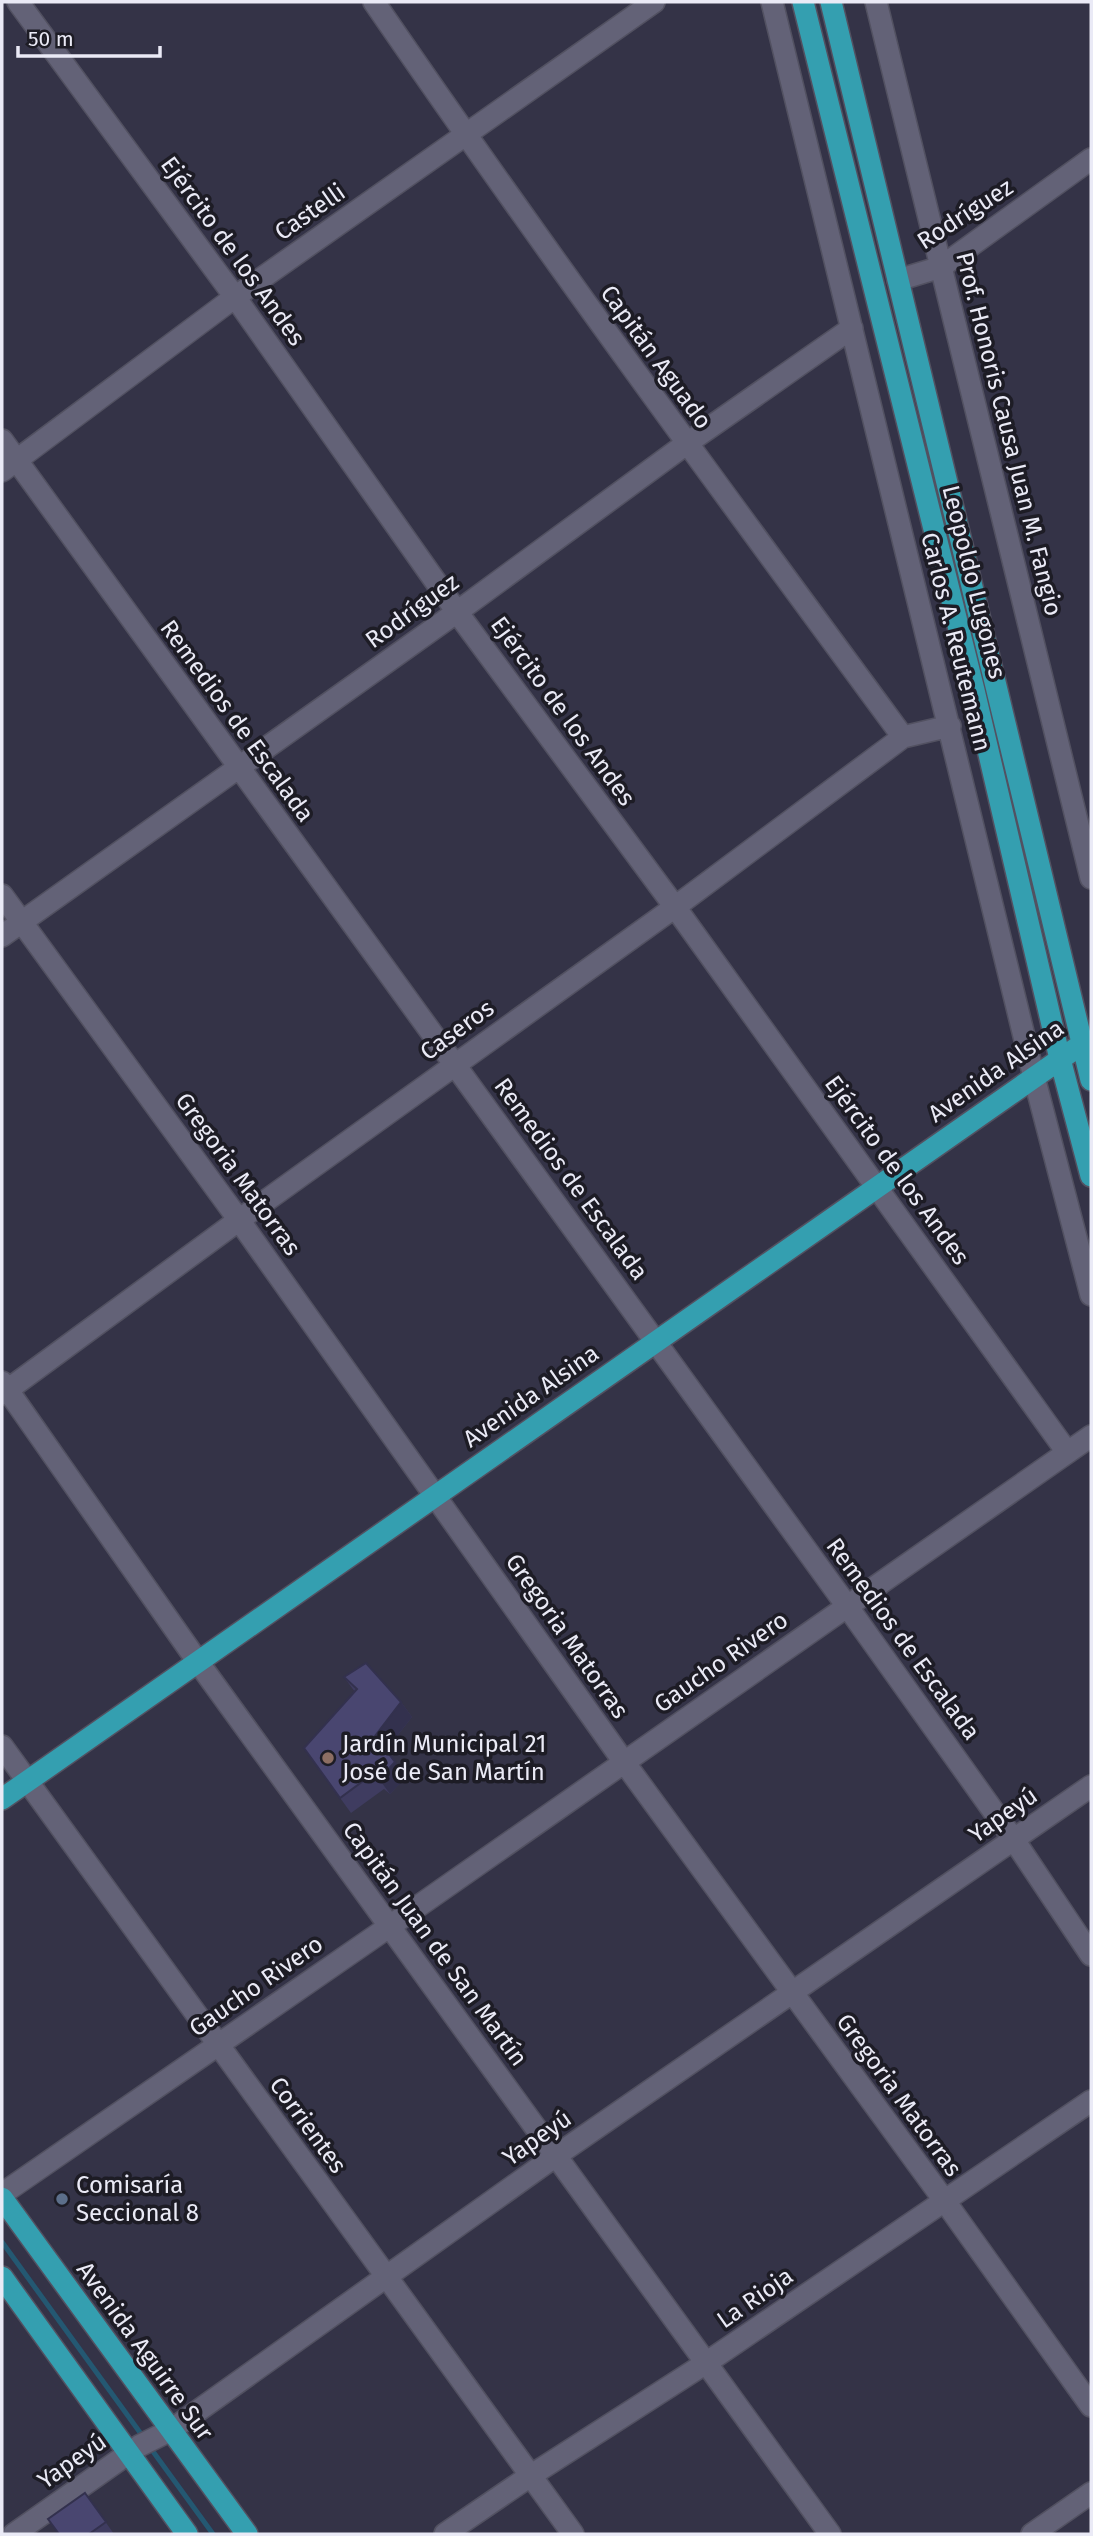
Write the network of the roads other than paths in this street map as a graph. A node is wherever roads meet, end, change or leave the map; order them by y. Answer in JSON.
{"nodes":[{"id":1,"x":18,"y":2,"type":"edge"},
{"id":2,"x":374,"y":2,"type":"edge"},
{"id":3,"x":654,"y":2,"type":"edge"},
{"id":4,"x":772,"y":2,"type":"edge"},
{"id":5,"x":803,"y":2,"type":"edge"},
{"id":6,"x":831,"y":2,"type":"edge"},
{"id":7,"x":876,"y":2,"type":"edge"},
{"id":8,"x":465,"y":134,"type":"junction"},
{"id":9,"x":1091,"y":159,"type":"edge"},
{"id":10,"x":941,"y":267,"type":"junction"},
{"id":11,"x":898,"y":280,"type":"junction"},
{"id":12,"x":235,"y":297,"type":"junction"},
{"id":13,"x":852,"y":328,"type":"junction"},
{"id":14,"x":2,"y":440,"type":"edge"},
{"id":15,"x":686,"y":444,"type":"junction"},
{"id":16,"x":9,"y":465,"type":"edge"},
{"id":17,"x":457,"y":612,"type":"junction"},
{"id":18,"x":950,"y":726,"type":"junction"},
{"id":19,"x":903,"y":737,"type":"junction"},
{"id":20,"x":238,"y":767,"type":"junction"},
{"id":21,"x":1091,"y":878,"type":"edge"},
{"id":22,"x":2,"y":895,"type":"edge"},
{"id":23,"x":675,"y":906,"type":"junction"},
{"id":24,"x":22,"y":922,"type":"junction"},
{"id":25,"x":2,"y":936,"type":"edge"},
{"id":26,"x":1087,"y":1040,"type":"edge"},
{"id":27,"x":1060,"y":1059,"type":"junction"},
{"id":28,"x":455,"y":1063,"type":"junction"},
{"id":29,"x":1034,"y":1077,"type":"junction"},
{"id":30,"x":1091,"y":1080,"type":"edge"},
{"id":31,"x":1091,"y":1176,"type":"edge"},
{"id":32,"x":877,"y":1187,"type":"junction"},
{"id":33,"x":239,"y":1220,"type":"junction"},
{"id":34,"x":1091,"y":1295,"type":"edge"},
{"id":35,"x":656,"y":1341,"type":"junction"},
{"id":36,"x":4,"y":1389,"type":"edge"},
{"id":37,"x":1091,"y":1436,"type":"edge"},
{"id":38,"x":1067,"y":1452,"type":"junction"},
{"id":39,"x":435,"y":1494,"type":"junction"},
{"id":40,"x":847,"y":1606,"type":"junction"},
{"id":41,"x":198,"y":1662,"type":"junction"},
{"id":42,"x":2,"y":1746,"type":"edge"},
{"id":43,"x":624,"y":1762,"type":"junction"},
{"id":44,"x":27,"y":1781,"type":"junction"},
{"id":45,"x":1091,"y":1786,"type":"edge"},
{"id":46,"x":2,"y":1799,"type":"edge"},
{"id":47,"x":1014,"y":1840,"type":"junction"},
{"id":48,"x":390,"y":1926,"type":"junction"},
{"id":49,"x":1091,"y":1955,"type":"edge"},
{"id":50,"x":793,"y":1994,"type":"junction"},
{"id":51,"x":217,"y":2045,"type":"junction"},
{"id":52,"x":1091,"y":2101,"type":"edge"},
{"id":53,"x":557,"y":2155,"type":"junction"},
{"id":54,"x":2,"y":2196,"type":"edge"},
{"id":55,"x":944,"y":2200,"type":"junction"},
{"id":56,"x":386,"y":2276,"type":"junction"},
{"id":57,"x":2,"y":2277,"type":"edge"},
{"id":58,"x":706,"y":2363,"type":"junction"},
{"id":59,"x":1091,"y":2406,"type":"edge"},
{"id":60,"x":165,"y":2433,"type":"junction"},
{"id":61,"x":134,"y":2450,"type":"junction"},
{"id":62,"x":530,"y":2476,"type":"junction"},
{"id":63,"x":1091,"y":2493,"type":"edge"},
{"id":64,"x":14,"y":2534,"type":"edge"},
{"id":65,"x":187,"y":2534,"type":"edge"},
{"id":66,"x":247,"y":2534,"type":"edge"},
{"id":67,"x":445,"y":2534,"type":"edge"},
{"id":68,"x":573,"y":2534,"type":"edge"},
{"id":69,"x":830,"y":2534,"type":"edge"},
{"id":70,"x":1032,"y":2534,"type":"edge"}],
"edges":[{"from":1,"to":12,"type":"street","name":"Ejército de los Andes"},
{"from":2,"to":8,"type":"street","name":"Capitán Aguado"},
{"from":3,"to":8,"type":"street","name":"Castelli"},
{"from":4,"to":13,"type":"street","name":"Carlos A. Reutemann"},
{"from":5,"to":27,"type":"main road","name":"Leopoldo Lugones"},
{"from":6,"to":11,"type":"main road","name":"Leopoldo Lugones"},
{"from":7,"to":10,"type":"street","name":"Prof. Honoris Causa Juan M. Fangio"},
{"from":8,"to":12,"type":"street","name":"Castelli"},
{"from":8,"to":15,"type":"street","name":"Capitán Aguado"},
{"from":9,"to":10,"type":"street","name":"Rodríguez"},
{"from":10,"to":11,"type":"street","name":"Rodríguez"},
{"from":10,"to":21,"type":"street","name":"Prof. Honoris Causa Juan M. Fangio"},
{"from":11,"to":26,"type":"main road","name":"Leopoldo Lugones"},
{"from":12,"to":16,"type":"street","name":"Castelli"},
{"from":12,"to":17,"type":"street","name":"Ejército de los Andes"},
{"from":13,"to":15,"type":"street","name":"Rodríguez"},
{"from":13,"to":18,"type":"street","name":"Carlos A. Reutemann"},
{"from":14,"to":16,"type":"street","name":"Remedios de Escalada"},
{"from":15,"to":17,"type":"street","name":"Rodríguez"},
{"from":15,"to":19,"type":"street","name":"Capitán Aguado"},
{"from":16,"to":20,"type":"street","name":"Remedios de Escalada"},
{"from":17,"to":20,"type":"street","name":"Rodríguez"},
{"from":17,"to":23,"type":"street","name":"Ejército de los Andes"},
{"from":18,"to":19,"type":"street","name":"Caseros"},
{"from":18,"to":29,"type":"street","name":"Carlos A. Reutemann"},
{"from":19,"to":23,"type":"street","name":"Caseros"},
{"from":20,"to":24,"type":"street","name":"Rodríguez"},
{"from":20,"to":28,"type":"street","name":"Remedios de Escalada"},
{"from":22,"to":24,"type":"street","name":"Gregoria Matorras"},
{"from":23,"to":28,"type":"street","name":"Caseros"},
{"from":23,"to":32,"type":"street","name":"Ejército de los Andes"},
{"from":24,"to":25,"type":"street","name":"Rodríguez"},
{"from":24,"to":33,"type":"street","name":"Gregoria Matorras"},
{"from":26,"to":27,"type":"main road","name":"Avenida Alsina"},
{"from":26,"to":30,"type":"main road","name":"Leopoldo Lugones"},
{"from":27,"to":29,"type":"main road","name":"Avenida Alsina"},
{"from":27,"to":31,"type":"main road","name":"Leopoldo Lugones"},
{"from":28,"to":33,"type":"street","name":"Caseros"},
{"from":28,"to":35,"type":"street","name":"Remedios de Escalada"},
{"from":29,"to":32,"type":"main road","name":"Avenida Alsina"},
{"from":29,"to":34,"type":"street","name":"Carlos A. Reutemann"},
{"from":32,"to":35,"type":"main road","name":"Avenida Alsina"},
{"from":32,"to":38,"type":"street","name":"Ejército de los Andes"},
{"from":33,"to":36,"type":"street","name":"Caseros"},
{"from":33,"to":39,"type":"street","name":"Gregoria Matorras"},
{"from":35,"to":39,"type":"main road","name":"Avenida Alsina"},
{"from":35,"to":40,"type":"street","name":"Remedios de Escalada"},
{"from":36,"to":41,"type":"street","name":"Capitán Juan de San Martín"},
{"from":37,"to":38,"type":"street","name":"Gaucho Rivero"},
{"from":38,"to":40,"type":"street","name":"Gaucho Rivero"},
{"from":39,"to":41,"type":"main road","name":"Avenida Alsina"},
{"from":39,"to":43,"type":"street","name":"Gregoria Matorras"},
{"from":40,"to":43,"type":"street","name":"Gaucho Rivero"},
{"from":40,"to":47,"type":"street","name":"Remedios de Escalada"},
{"from":41,"to":44,"type":"main road","name":"Avenida Alsina"},
{"from":41,"to":48,"type":"street","name":"Capitán Juan de San Martín"},
{"from":42,"to":44,"type":"street","name":"Corrientes"},
{"from":43,"to":48,"type":"street","name":"Gaucho Rivero"},
{"from":43,"to":50,"type":"street","name":"Gregoria Matorras"},
{"from":44,"to":46,"type":"main road","name":"Avenida Alsina"},
{"from":44,"to":51,"type":"street","name":"Corrientes"},
{"from":45,"to":47,"type":"street","name":"Yapeyú"},
{"from":47,"to":49,"type":"street","name":"Remedios de Escalada"},
{"from":47,"to":50,"type":"street","name":"Yapeyú"},
{"from":48,"to":51,"type":"street","name":"Gaucho Rivero"},
{"from":48,"to":53,"type":"street","name":"Capitán Juan de San Martín"},
{"from":50,"to":53,"type":"street","name":"Yapeyú"},
{"from":50,"to":55,"type":"street","name":"Gregoria Matorras"},
{"from":51,"to":54,"type":"street","name":"Gaucho Rivero"},
{"from":51,"to":56,"type":"street","name":"Corrientes"},
{"from":52,"to":55,"type":"street","name":"La Rioja"},
{"from":53,"to":56,"type":"street","name":"Yapeyú"},
{"from":53,"to":58,"type":"street","name":"Capitán Juan de San Martín"},
{"from":54,"to":60,"type":"main road","name":"Avenida Aguirre Sur"},
{"from":55,"to":58,"type":"street","name":"La Rioja"},
{"from":55,"to":59,"type":"street","name":"Gregoria Matorras"},
{"from":56,"to":60,"type":"street","name":"Yapeyú"},
{"from":56,"to":62,"type":"street","name":"Corrientes"},
{"from":57,"to":61,"type":"main road"},
{"from":58,"to":62,"type":"street","name":"La Rioja"},
{"from":58,"to":69,"type":"street","name":"Capitán Juan de San Martín"},
{"from":60,"to":61,"type":"street","name":"Yapeyú"},
{"from":60,"to":66,"type":"main road","name":"Avenida Aguirre Sur"},
{"from":61,"to":64,"type":"street","name":"Yapeyú"},
{"from":61,"to":65,"type":"main road"},
{"from":62,"to":67,"type":"street","name":"La Rioja"},
{"from":62,"to":68,"type":"street","name":"Corrientes"},
{"from":63,"to":70,"type":"street"}]}
